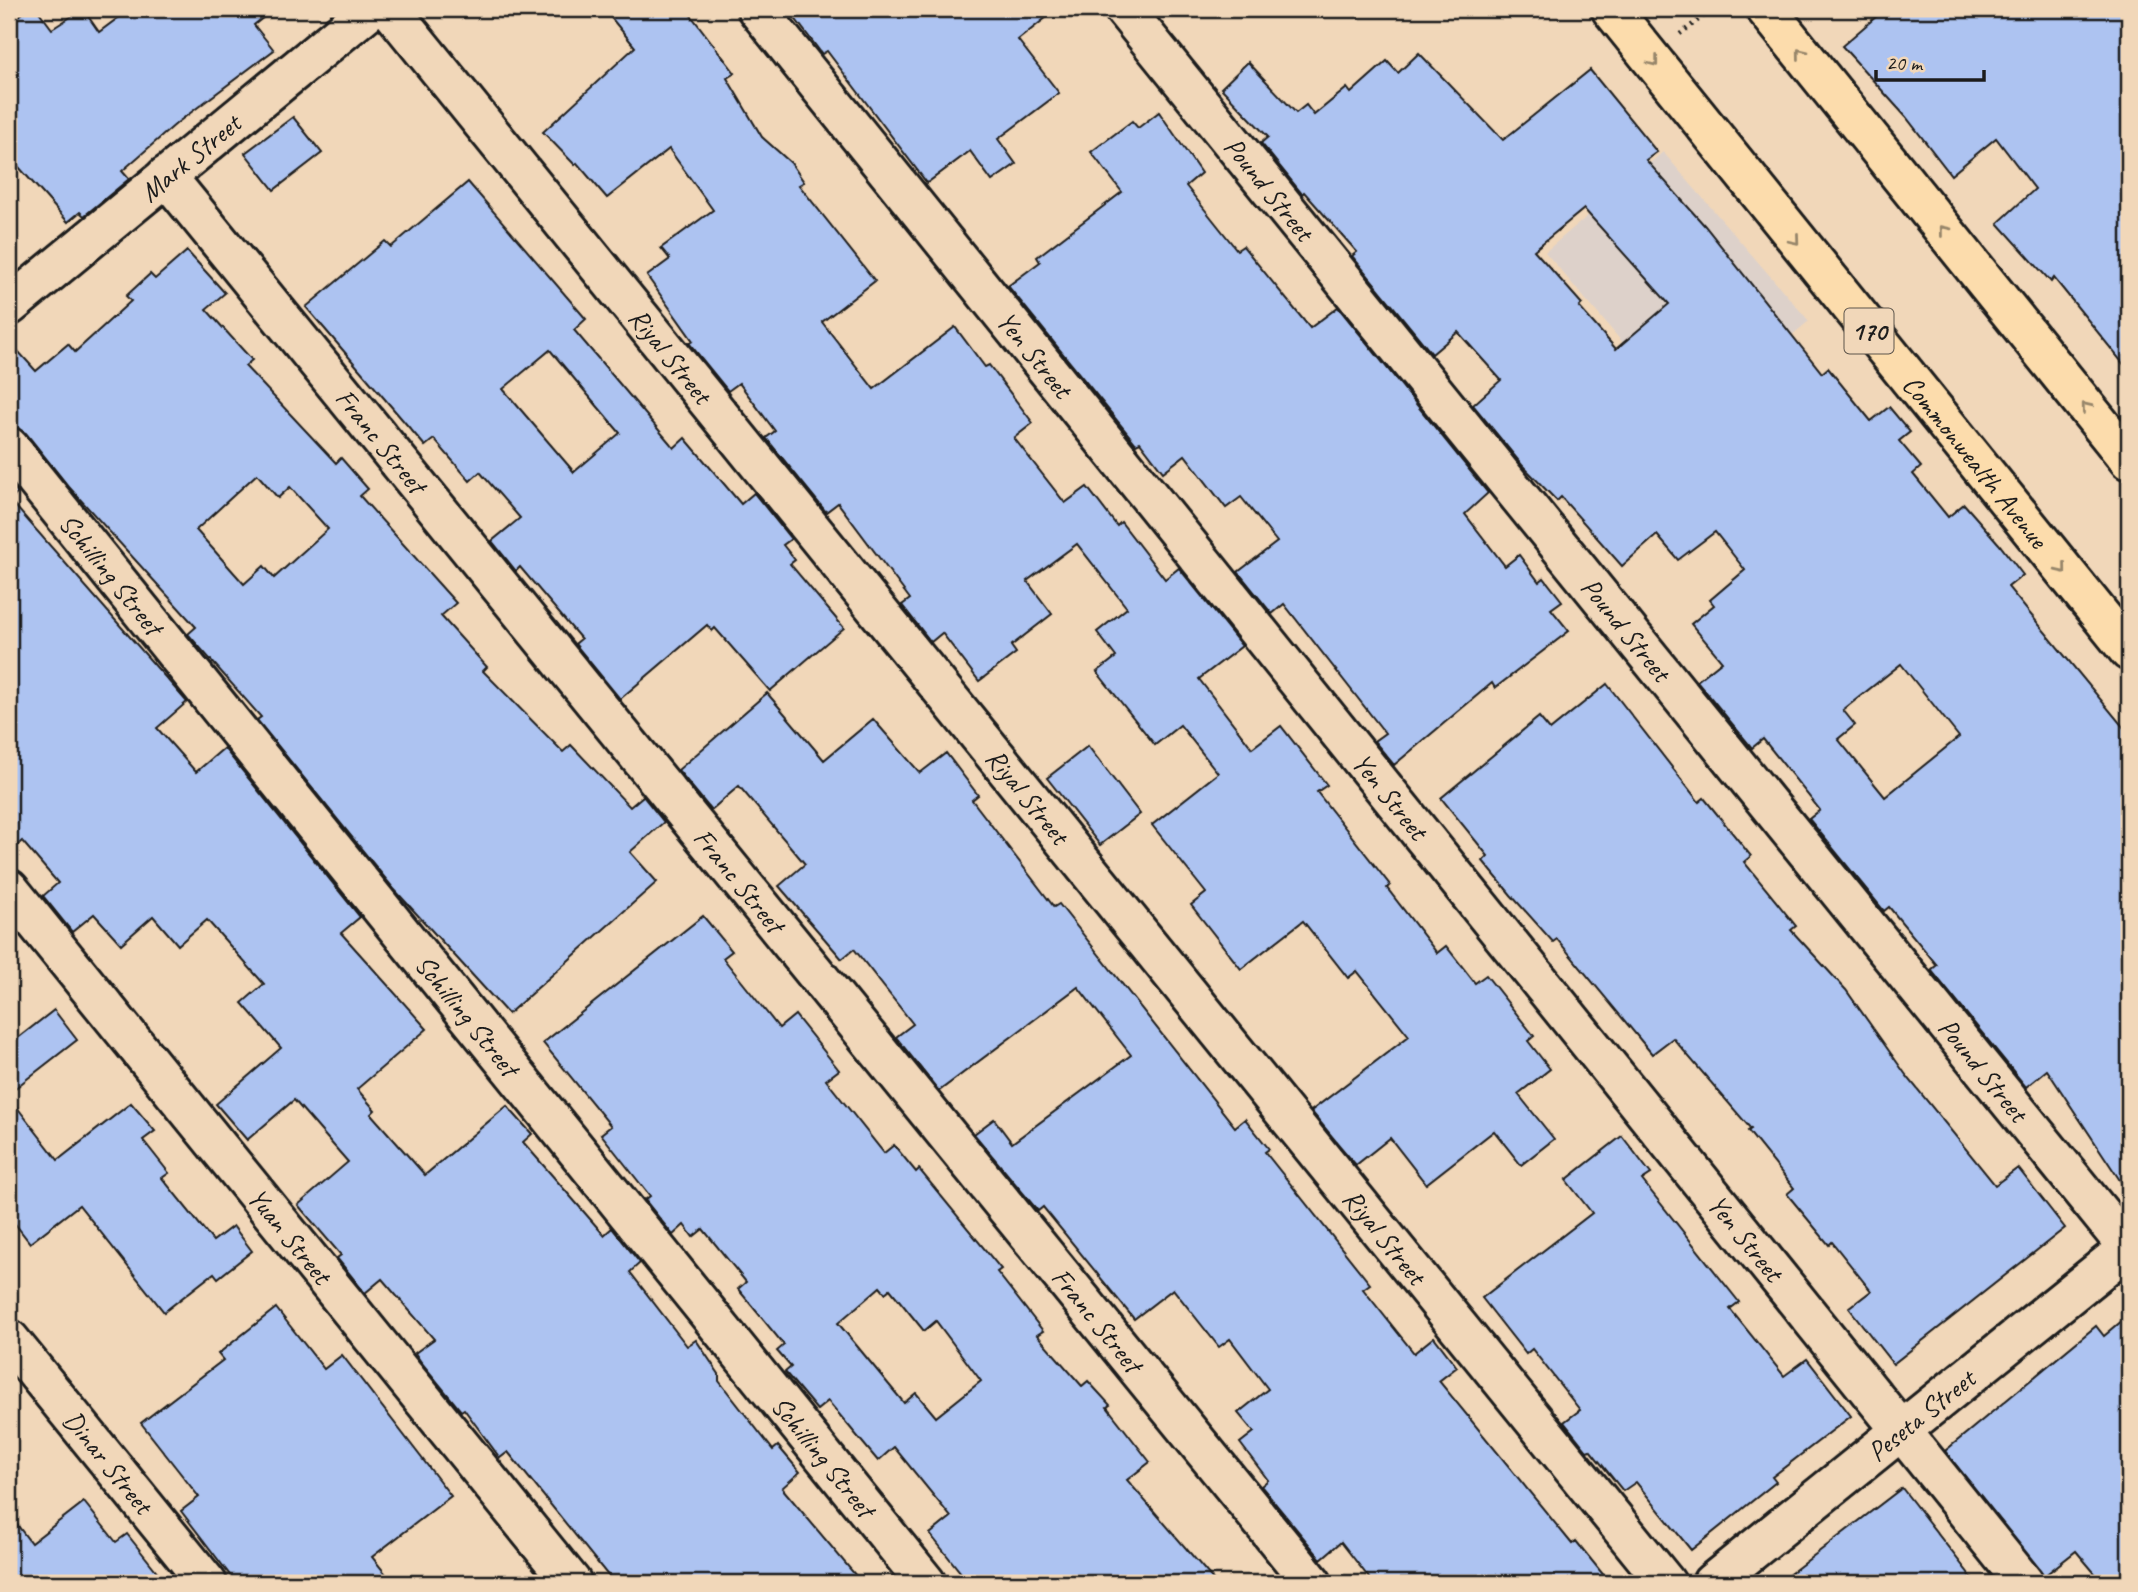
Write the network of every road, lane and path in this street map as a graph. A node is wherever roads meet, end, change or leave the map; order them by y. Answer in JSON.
{"nodes":[{"id":1,"x":370,"y":9,"type":"edge"},
{"id":2,"x":390,"y":9,"type":"edge"},
{"id":3,"x":757,"y":9,"type":"edge"},
{"id":4,"x":1124,"y":9,"type":"edge"},
{"id":5,"x":1611,"y":9,"type":"edge"},
{"id":6,"x":1766,"y":9,"type":"edge"},
{"id":7,"x":166,"y":176,"type":"junction"},
{"id":8,"x":9,"y":306,"type":"edge"},
{"id":9,"x":9,"y":447,"type":"edge"},
{"id":10,"x":2129,"y":460,"type":"edge"},
{"id":11,"x":2129,"y":651,"type":"edge"},
{"id":12,"x":9,"y":889,"type":"edge"},
{"id":13,"x":2129,"y":1248,"type":"edge"},
{"id":14,"x":9,"y":1339,"type":"edge"},
{"id":15,"x":1900,"y":1432,"type":"junction"},
{"id":16,"x":207,"y":1583,"type":"edge"},
{"id":17,"x":572,"y":1583,"type":"edge"},
{"id":18,"x":926,"y":1583,"type":"edge"},
{"id":19,"x":1312,"y":1583,"type":"edge"},
{"id":20,"x":1666,"y":1583,"type":"edge"},
{"id":21,"x":1712,"y":1583,"type":"edge"},
{"id":22,"x":2024,"y":1583,"type":"edge"}],
"edges":[{"from":1,"to":7,"type":"street","name":"Mark Street"},
{"from":2,"to":20,"type":"street","name":"Riyal Street"},
{"from":3,"to":15,"type":"street","name":"Yen Street"},
{"from":4,"to":13,"type":"street","name":"Pound Street"},
{"from":5,"to":11,"type":"main road","name":"Commonwealth Avenue","number":"170","one_way":true},
{"from":10,"to":6,"type":"main road","one_way":true},
{"from":7,"to":8,"type":"street","name":"Mark Street"},
{"from":7,"to":19,"type":"street","name":"Franc Street"},
{"from":9,"to":18,"type":"street","name":"Schilling Street"},
{"from":12,"to":17,"type":"street","name":"Yuan Street"},
{"from":13,"to":15,"type":"street","name":"Peseta Street"},
{"from":14,"to":16,"type":"street","name":"Dinar Street"},
{"from":15,"to":21,"type":"street","name":"Peseta Street"},
{"from":15,"to":22,"type":"street","name":"Yen Street"}]}
